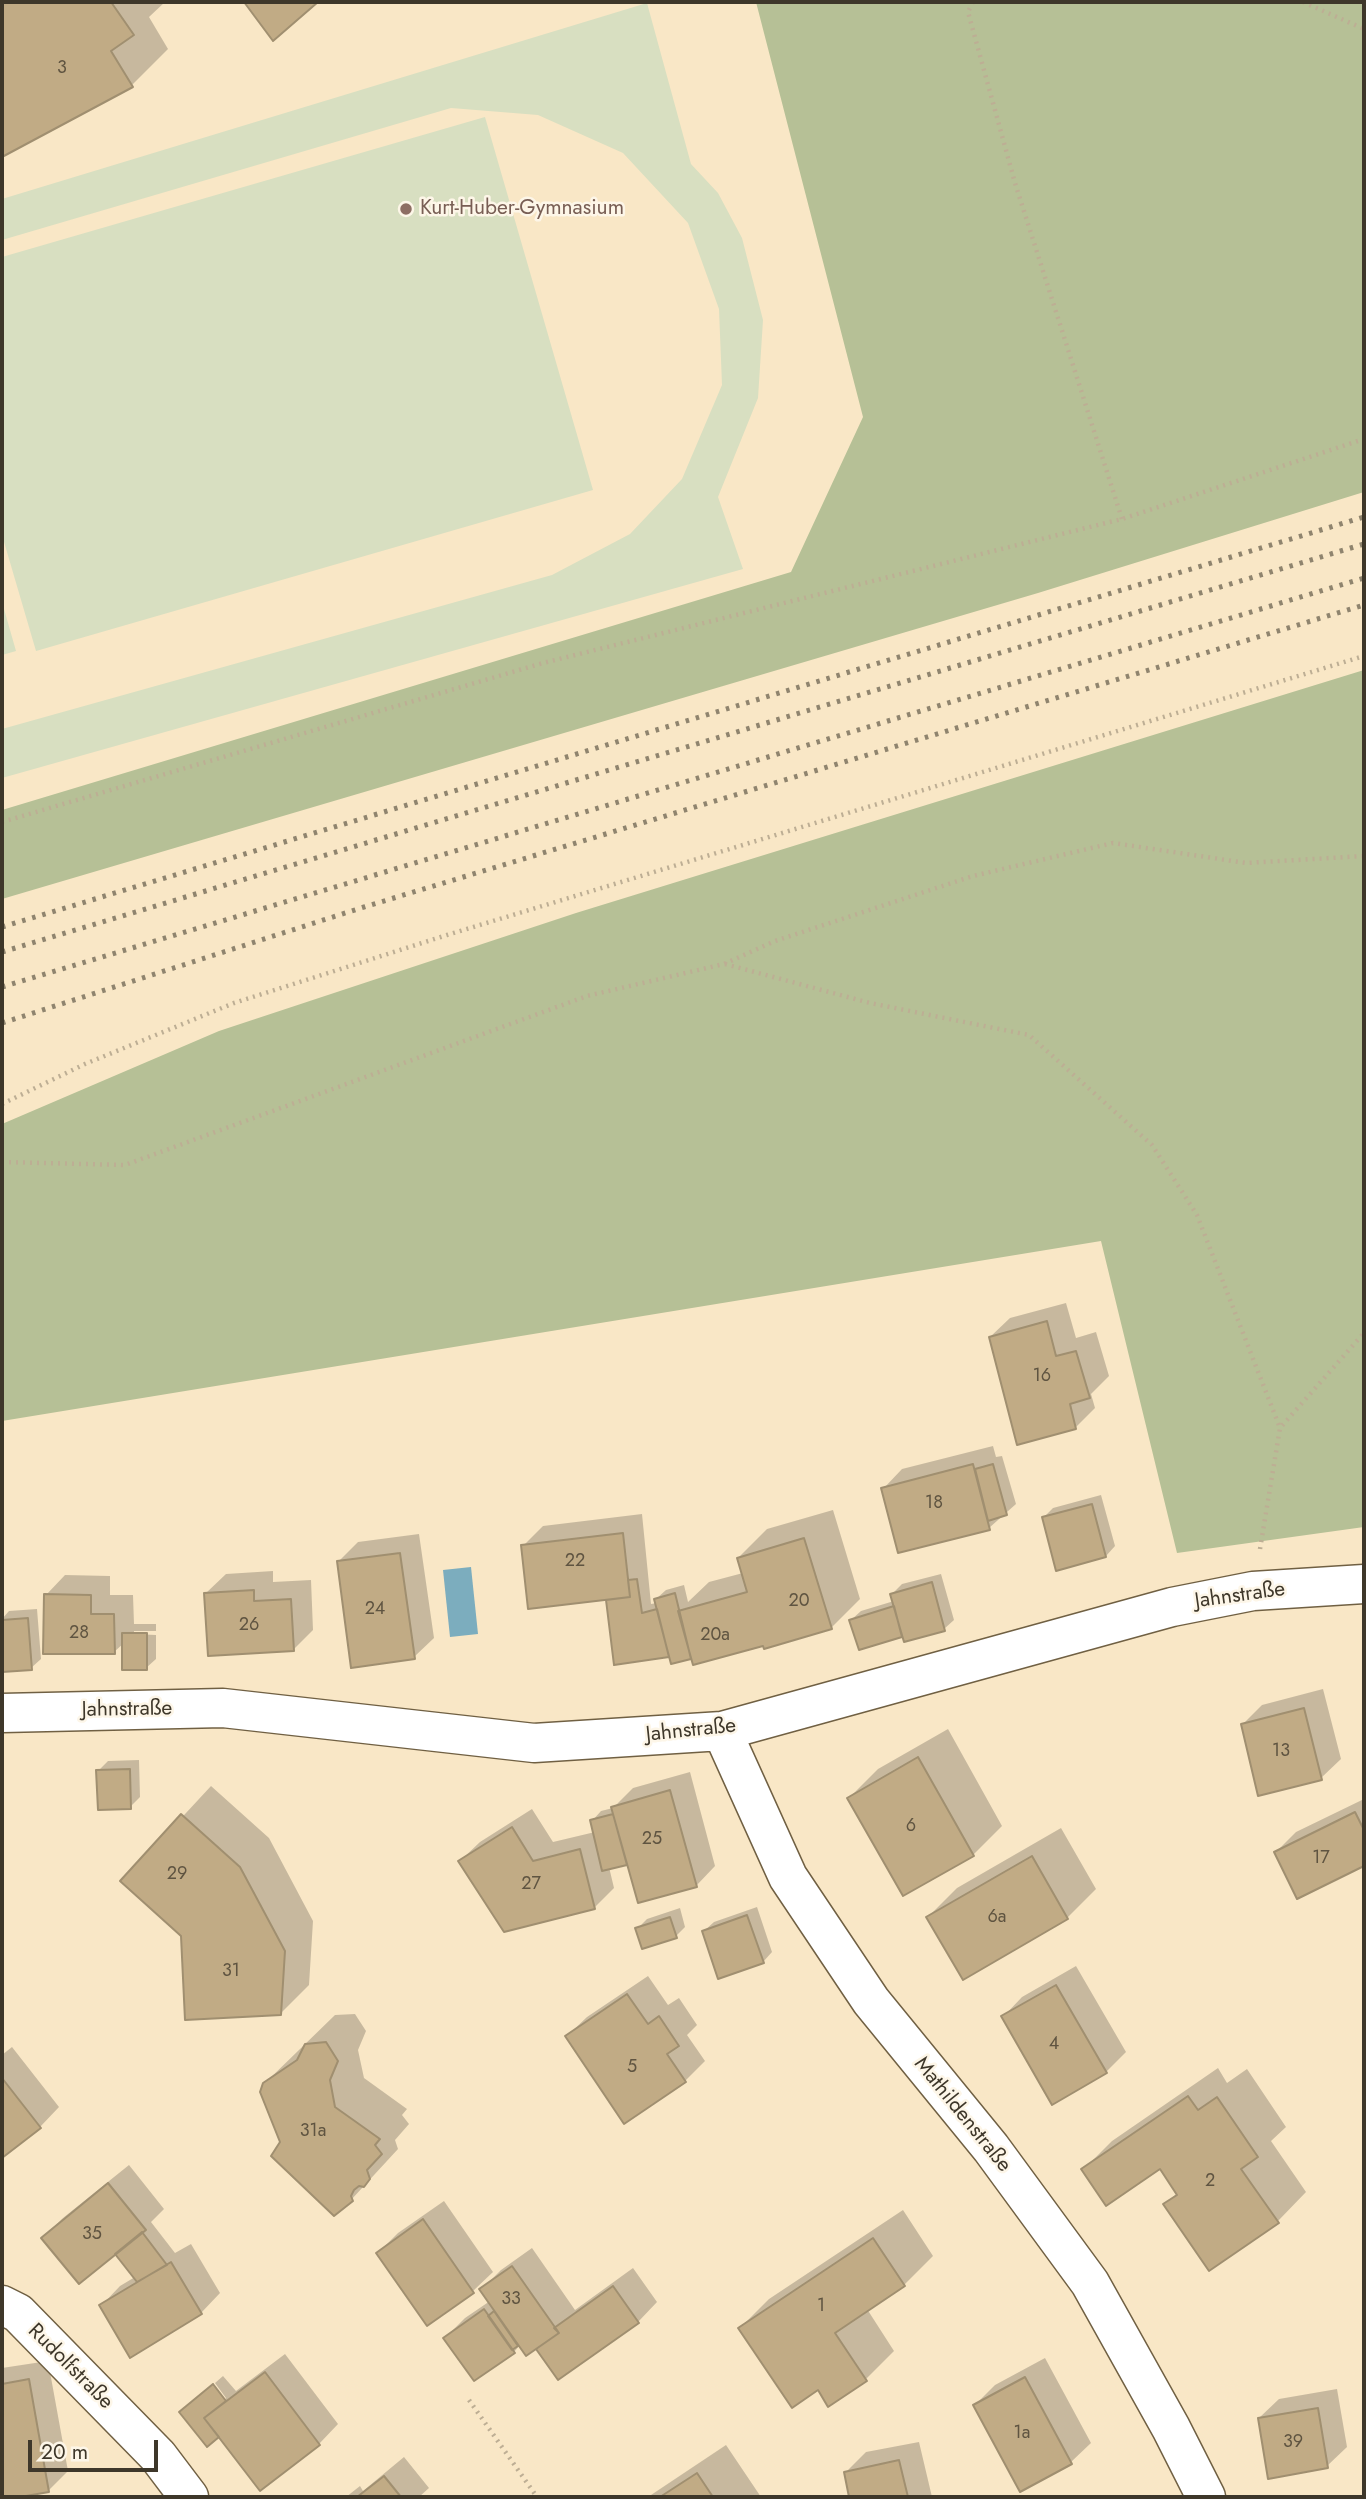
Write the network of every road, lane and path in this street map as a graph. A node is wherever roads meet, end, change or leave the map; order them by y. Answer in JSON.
{"nodes":[{"id":1,"x":973,"y":2,"type":"edge"},
{"id":2,"x":1303,"y":2,"type":"edge"},
{"id":3,"x":1364,"y":29,"type":"edge"},
{"id":4,"x":1364,"y":439,"type":"edge"},
{"id":5,"x":1122,"y":519,"type":"junction"},
{"id":6,"x":1364,"y":656,"type":"edge"},
{"id":7,"x":2,"y":822,"type":"edge"},
{"id":8,"x":1364,"y":856,"type":"edge"},
{"id":9,"x":724,"y":964,"type":"junction"},
{"id":10,"x":2,"y":1104,"type":"edge"},
{"id":11,"x":2,"y":1162,"type":"edge"},
{"id":12,"x":1364,"y":1333,"type":"edge"},
{"id":13,"x":1280,"y":1428,"type":"junction"},
{"id":14,"x":1364,"y":1584,"type":"edge"},
{"id":15,"x":1253,"y":1591,"type":"junction"},
{"id":16,"x":2,"y":1713,"type":"edge"},
{"id":17,"x":722,"y":1731,"type":"junction"},
{"id":18,"x":2,"y":2305,"type":"edge"},
{"id":19,"x":469,"y":2400,"type":"dead end"},
{"id":20,"x":189,"y":2497,"type":"edge"},
{"id":21,"x":537,"y":2497,"type":"edge"},
{"id":22,"x":1206,"y":2497,"type":"edge"}],
"edges":[{"from":1,"to":5,"type":"path"},
{"from":2,"to":3,"type":"path"},
{"from":4,"to":5,"type":"path"},
{"from":5,"to":7,"type":"path"},
{"from":6,"to":10,"type":"path"},
{"from":8,"to":9,"type":"path"},
{"from":9,"to":11,"type":"path"},
{"from":9,"to":13,"type":"path"},
{"from":12,"to":13,"type":"path"},
{"from":13,"to":15,"type":"path"},
{"from":14,"to":15,"type":"street","name":"Jahnstraße"},
{"from":15,"to":17,"type":"street","name":"Jahnstraße"},
{"from":16,"to":17,"type":"street","name":"Jahnstraße"},
{"from":17,"to":22,"type":"street","name":"Mathildenstraße"},
{"from":18,"to":20,"type":"street","name":"Rudolfstraße"},
{"from":19,"to":21,"type":"path"}]}
